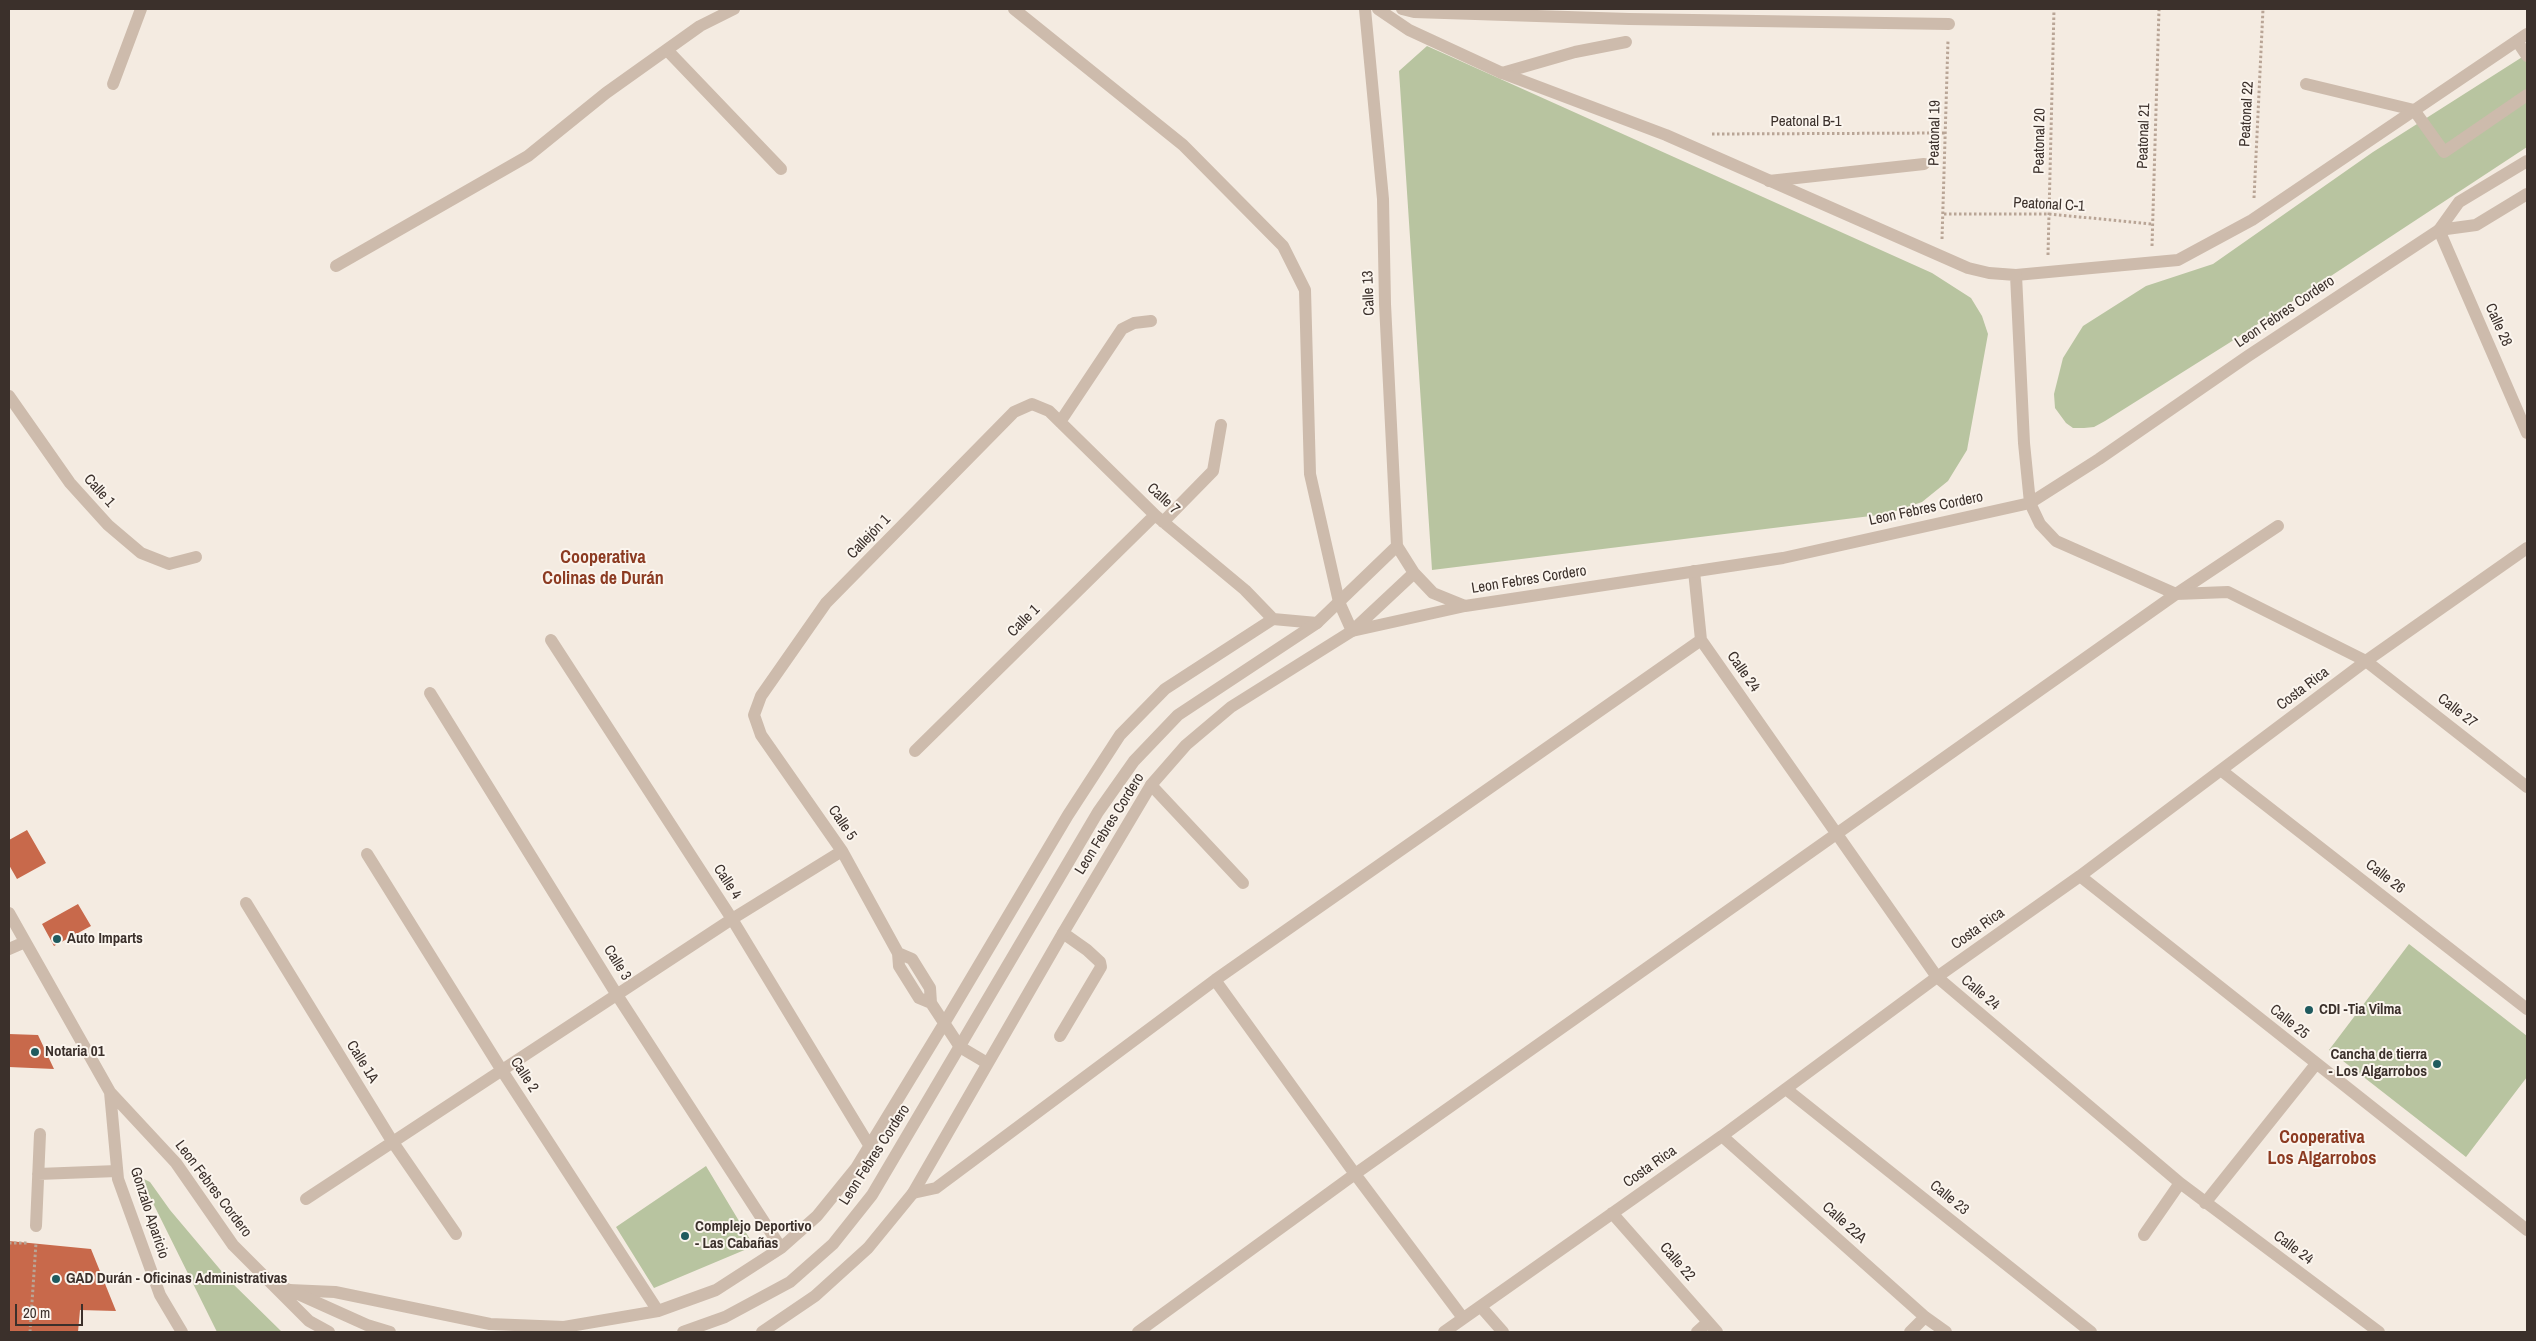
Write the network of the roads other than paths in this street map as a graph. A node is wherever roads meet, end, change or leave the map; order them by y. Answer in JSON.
{"nodes":[{"id":1,"x":141,"y":9,"type":"edge"},
{"id":2,"x":734,"y":9,"type":"edge"},
{"id":3,"x":1014,"y":9,"type":"edge"},
{"id":4,"x":1365,"y":9,"type":"edge"},
{"id":5,"x":1378,"y":9,"type":"edge"},
{"id":6,"x":1402,"y":9,"type":"edge"},
{"id":7,"x":1949,"y":24,"type":"road end"},
{"id":8,"x":2522,"y":38,"type":"edge"},
{"id":9,"x":1626,"y":42,"type":"dead end"},
{"id":10,"x":667,"y":50,"type":"junction"},
{"id":11,"x":2527,"y":56,"type":"edge"},
{"id":12,"x":1502,"y":73,"type":"junction"},
{"id":13,"x":113,"y":84,"type":"dead end"},
{"id":14,"x":2306,"y":84,"type":"dead end"},
{"id":15,"x":2527,"y":95,"type":"edge"},
{"id":16,"x":2414,"y":110,"type":"junction"},
{"id":17,"x":2527,"y":161,"type":"edge"},
{"id":18,"x":1924,"y":164,"type":"dead end"},
{"id":19,"x":781,"y":169,"type":"dead end"},
{"id":20,"x":1769,"y":181,"type":"junction"},
{"id":21,"x":2527,"y":194,"type":"edge"},
{"id":22,"x":2438,"y":230,"type":"junction"},
{"id":23,"x":336,"y":266,"type":"dead end"},
{"id":24,"x":2016,"y":275,"type":"junction"},
{"id":25,"x":1151,"y":321,"type":"dead end"},
{"id":26,"x":9,"y":396,"type":"edge"},
{"id":27,"x":1032,"y":404,"type":"joint"},
{"id":28,"x":1060,"y":422,"type":"junction"},
{"id":29,"x":1221,"y":425,"type":"dead end"},
{"id":30,"x":2527,"y":433,"type":"edge"},
{"id":31,"x":2030,"y":503,"type":"junction"},
{"id":32,"x":1159,"y":518,"type":"junction"},
{"id":33,"x":2278,"y":526,"type":"dead end"},
{"id":34,"x":1397,"y":546,"type":"junction"},
{"id":35,"x":2527,"y":548,"type":"edge"},
{"id":36,"x":196,"y":557,"type":"dead end"},
{"id":37,"x":1694,"y":571,"type":"junction"},
{"id":38,"x":1414,"y":572,"type":"junction"},
{"id":39,"x":2176,"y":594,"type":"junction"},
{"id":40,"x":1339,"y":602,"type":"junction"},
{"id":41,"x":1465,"y":606,"type":"junction"},
{"id":42,"x":1273,"y":619,"type":"junction"},
{"id":43,"x":1317,"y":623,"type":"junction"},
{"id":44,"x":1352,"y":631,"type":"junction"},
{"id":45,"x":551,"y":640,"type":"dead end"},
{"id":46,"x":1701,"y":640,"type":"junction"},
{"id":47,"x":2366,"y":661,"type":"junction"},
{"id":48,"x":430,"y":693,"type":"dead end"},
{"id":49,"x":754,"y":715,"type":"joint"},
{"id":50,"x":915,"y":751,"type":"dead end"},
{"id":51,"x":2222,"y":770,"type":"junction"},
{"id":52,"x":1152,"y":785,"type":"junction"},
{"id":53,"x":2527,"y":787,"type":"edge"},
{"id":54,"x":1835,"y":834,"type":"junction"},
{"id":55,"x":842,"y":851,"type":"junction"},
{"id":56,"x":367,"y":854,"type":"dead end"},
{"id":57,"x":2080,"y":876,"type":"junction"},
{"id":58,"x":1244,"y":883,"type":"dead end"},
{"id":59,"x":246,"y":903,"type":"dead end"},
{"id":60,"x":9,"y":913,"type":"edge"},
{"id":61,"x":732,"y":919,"type":"junction"},
{"id":62,"x":1063,"y":933,"type":"junction"},
{"id":63,"x":25,"y":942,"type":"junction"},
{"id":64,"x":9,"y":949,"type":"edge"},
{"id":65,"x":1937,"y":977,"type":"junction"},
{"id":66,"x":1215,"y":980,"type":"junction"},
{"id":67,"x":617,"y":994,"type":"junction"},
{"id":68,"x":2527,"y":1009,"type":"edge"},
{"id":69,"x":946,"y":1022,"type":"junction"},
{"id":70,"x":1060,"y":1036,"type":"dead end"},
{"id":71,"x":960,"y":1047,"type":"junction"},
{"id":72,"x":988,"y":1062,"type":"junction"},
{"id":73,"x":2316,"y":1064,"type":"junction"},
{"id":74,"x":501,"y":1069,"type":"junction"},
{"id":75,"x":1786,"y":1089,"type":"junction"},
{"id":76,"x":110,"y":1092,"type":"junction"},
{"id":77,"x":40,"y":1134,"type":"dead end"},
{"id":78,"x":1722,"y":1136,"type":"junction"},
{"id":79,"x":392,"y":1141,"type":"junction"},
{"id":80,"x":869,"y":1146,"type":"junction"},
{"id":81,"x":117,"y":1170,"type":"junction"},
{"id":82,"x":38,"y":1174,"type":"junction"},
{"id":83,"x":1354,"y":1174,"type":"junction"},
{"id":84,"x":2180,"y":1183,"type":"junction"},
{"id":85,"x":914,"y":1192,"type":"junction"},
{"id":86,"x":306,"y":1199,"type":"dead end"},
{"id":87,"x":2205,"y":1203,"type":"junction"},
{"id":88,"x":1612,"y":1213,"type":"junction"},
{"id":89,"x":36,"y":1226,"type":"dead end"},
{"id":90,"x":2527,"y":1230,"type":"edge"},
{"id":91,"x":456,"y":1234,"type":"dead end"},
{"id":92,"x":2144,"y":1235,"type":"dead end"},
{"id":93,"x":781,"y":1248,"type":"junction"},
{"id":94,"x":271,"y":1282,"type":"junction"},
{"id":95,"x":288,"y":1290,"type":"junction"},
{"id":96,"x":1481,"y":1307,"type":"junction"},
{"id":97,"x":658,"y":1311,"type":"junction"},
{"id":98,"x":1925,"y":1317,"type":"junction"},
{"id":99,"x":1463,"y":1318,"type":"junction"},
{"id":100,"x":1708,"y":1322,"type":"junction"},
{"id":101,"x":381,"y":1331,"type":"edge"},
{"id":102,"x":182,"y":1332,"type":"edge"},
{"id":103,"x":329,"y":1332,"type":"edge"},
{"id":104,"x":683,"y":1332,"type":"edge"},
{"id":105,"x":762,"y":1332,"type":"edge"},
{"id":106,"x":1138,"y":1332,"type":"edge"},
{"id":107,"x":1444,"y":1332,"type":"edge"},
{"id":108,"x":1503,"y":1332,"type":"edge"},
{"id":109,"x":1697,"y":1332,"type":"edge"},
{"id":110,"x":1717,"y":1332,"type":"edge"},
{"id":111,"x":1910,"y":1332,"type":"edge"},
{"id":112,"x":1946,"y":1332,"type":"edge"},
{"id":113,"x":2091,"y":1332,"type":"edge"},
{"id":114,"x":2379,"y":1332,"type":"edge"}],
"edges":[{"from":1,"to":13,"type":"street"},
{"from":2,"to":10,"type":"street"},
{"from":3,"to":40,"type":"street"},
{"from":4,"to":34,"type":"street","name":"Calle 13"},
{"from":5,"to":12,"type":"street"},
{"from":6,"to":7,"type":"street"},
{"from":8,"to":11,"type":"street"},
{"from":8,"to":16,"type":"street"},
{"from":9,"to":12,"type":"street"},
{"from":10,"to":19,"type":"street"},
{"from":10,"to":23,"type":"street"},
{"from":12,"to":20,"type":"street"},
{"from":14,"to":16,"type":"street"},
{"from":15,"to":16,"type":"street"},
{"from":16,"to":24,"type":"street"},
{"from":17,"to":22,"type":"street","name":"Leon Febres Cordero"},
{"from":18,"to":20,"type":"street"},
{"from":20,"to":24,"type":"street"},
{"from":21,"to":22,"type":"street","name":"Leon Febres Cordero"},
{"from":22,"to":30,"type":"street","name":"Calle 28"},
{"from":22,"to":31,"type":"street","name":"Leon Febres Cordero"},
{"from":24,"to":31,"type":"street"},
{"from":25,"to":28,"type":"street"},
{"from":26,"to":36,"type":"street","name":"Calle 1"},
{"from":27,"to":28,"type":"street","name":"Calle 7"},
{"from":27,"to":49,"type":"street","name":"Callejón 1"},
{"from":28,"to":32,"type":"street","name":"Calle 7"},
{"from":29,"to":32,"type":"street","name":"Calle 1"},
{"from":31,"to":37,"type":"street","name":"Leon Febres Cordero"},
{"from":31,"to":39,"type":"street"},
{"from":32,"to":42,"type":"street","name":"Calle 7"},
{"from":32,"to":50,"type":"street","name":"Calle 1"},
{"from":33,"to":39,"type":"street"},
{"from":34,"to":38,"type":"street"},
{"from":34,"to":40,"type":"street","name":"Leon Febres Cordero"},
{"from":35,"to":47,"type":"street","name":"Costa Rica"},
{"from":37,"to":41,"type":"street","name":"Leon Febres Cordero"},
{"from":37,"to":46,"type":"street","name":"Calle 24"},
{"from":38,"to":41,"type":"street","name":"Leon Febres Cordero"},
{"from":38,"to":44,"type":"street","name":"Leon Febres Cordero"},
{"from":39,"to":47,"type":"street","name":"Calle 27"},
{"from":39,"to":54,"type":"street"},
{"from":40,"to":43,"type":"street","name":"Leon Febres Cordero"},
{"from":40,"to":44,"type":"street"},
{"from":41,"to":44,"type":"street"},
{"from":42,"to":43,"type":"street"},
{"from":42,"to":69,"type":"street"},
{"from":43,"to":71,"type":"street","name":"Leon Febres Cordero"},
{"from":44,"to":52,"type":"street","name":"Leon Febres Cordero"},
{"from":45,"to":61,"type":"street","name":"Calle 4"},
{"from":46,"to":54,"type":"street","name":"Calle 24"},
{"from":46,"to":66,"type":"street"},
{"from":47,"to":51,"type":"street","name":"Costa Rica"},
{"from":47,"to":53,"type":"street","name":"Calle 27"},
{"from":48,"to":67,"type":"street","name":"Calle 3"},
{"from":49,"to":55,"type":"street","name":"Calle 5"},
{"from":51,"to":57,"type":"street","name":"Costa Rica"},
{"from":51,"to":68,"type":"street","name":"Calle 26"},
{"from":52,"to":58,"type":"street"},
{"from":52,"to":62,"type":"street","name":"Leon Febres Cordero"},
{"from":54,"to":65,"type":"street","name":"Calle 24"},
{"from":54,"to":83,"type":"street"},
{"from":55,"to":61,"type":"street"},
{"from":55,"to":69,"type":"street","name":"Calle 5"},
{"from":56,"to":74,"type":"street","name":"Calle 2"},
{"from":57,"to":65,"type":"street","name":"Costa Rica"},
{"from":57,"to":73,"type":"street","name":"Calle 25"},
{"from":59,"to":79,"type":"street","name":"Calle 1A"},
{"from":60,"to":63,"type":"street","name":"Gonzalo Aparicio"},
{"from":61,"to":67,"type":"street"},
{"from":61,"to":80,"type":"street","name":"Calle 4"},
{"from":62,"to":70,"type":"street"},
{"from":62,"to":72,"type":"street","name":"Leon Febres Cordero"},
{"from":63,"to":64,"type":"street"},
{"from":63,"to":76,"type":"street","name":"Gonzalo Aparicio"},
{"from":65,"to":75,"type":"street","name":"Costa Rica"},
{"from":65,"to":84,"type":"street","name":"Calle 24"},
{"from":66,"to":83,"type":"street"},
{"from":66,"to":85,"type":"street"},
{"from":67,"to":74,"type":"street"},
{"from":67,"to":93,"type":"street","name":"Calle 3"},
{"from":69,"to":71,"type":"street","name":"Calle 5"},
{"from":69,"to":80,"type":"street"},
{"from":71,"to":72,"type":"street"},
{"from":71,"to":104,"type":"street","name":"Leon Febres Cordero"},
{"from":72,"to":85,"type":"street","name":"Leon Febres Cordero"},
{"from":73,"to":87,"type":"street"},
{"from":73,"to":90,"type":"street","name":"Calle 25"},
{"from":74,"to":79,"type":"street"},
{"from":74,"to":97,"type":"street","name":"Calle 2"},
{"from":75,"to":78,"type":"street","name":"Costa Rica"},
{"from":75,"to":113,"type":"street","name":"Calle 23"},
{"from":76,"to":81,"type":"street","name":"Gonzalo Aparicio"},
{"from":76,"to":94,"type":"street","name":"Leon Febres Cordero"},
{"from":77,"to":82,"type":"street"},
{"from":78,"to":88,"type":"street","name":"Costa Rica"},
{"from":78,"to":98,"type":"street","name":"Calle 22A"},
{"from":79,"to":86,"type":"street"},
{"from":79,"to":91,"type":"street","name":"Calle 1A"},
{"from":80,"to":93,"type":"street"},
{"from":81,"to":82,"type":"street"},
{"from":81,"to":102,"type":"street","name":"Gonzalo Aparicio"},
{"from":82,"to":89,"type":"street"},
{"from":83,"to":99,"type":"street"},
{"from":83,"to":106,"type":"street"},
{"from":84,"to":87,"type":"street","name":"Calle 24"},
{"from":84,"to":92,"type":"street"},
{"from":85,"to":105,"type":"street","name":"Leon Febres Cordero"},
{"from":87,"to":114,"type":"street","name":"Calle 24"},
{"from":88,"to":96,"type":"street","name":"Costa Rica"},
{"from":88,"to":100,"type":"street","name":"Calle 22"},
{"from":93,"to":97,"type":"street"},
{"from":94,"to":95,"type":"street","name":"Leon Febres Cordero"},
{"from":94,"to":103,"type":"street","name":"Leon Febres Cordero"},
{"from":95,"to":97,"type":"street"},
{"from":95,"to":101,"type":"street","name":"Leon Febres Cordero"},
{"from":96,"to":99,"type":"street","name":"Costa Rica"},
{"from":96,"to":108,"type":"street"},
{"from":98,"to":111,"type":"street"},
{"from":98,"to":112,"type":"street","name":"Calle 22A"},
{"from":99,"to":107,"type":"street","name":"Costa Rica"},
{"from":100,"to":109,"type":"street"},
{"from":100,"to":110,"type":"street","name":"Calle 22"}]}
